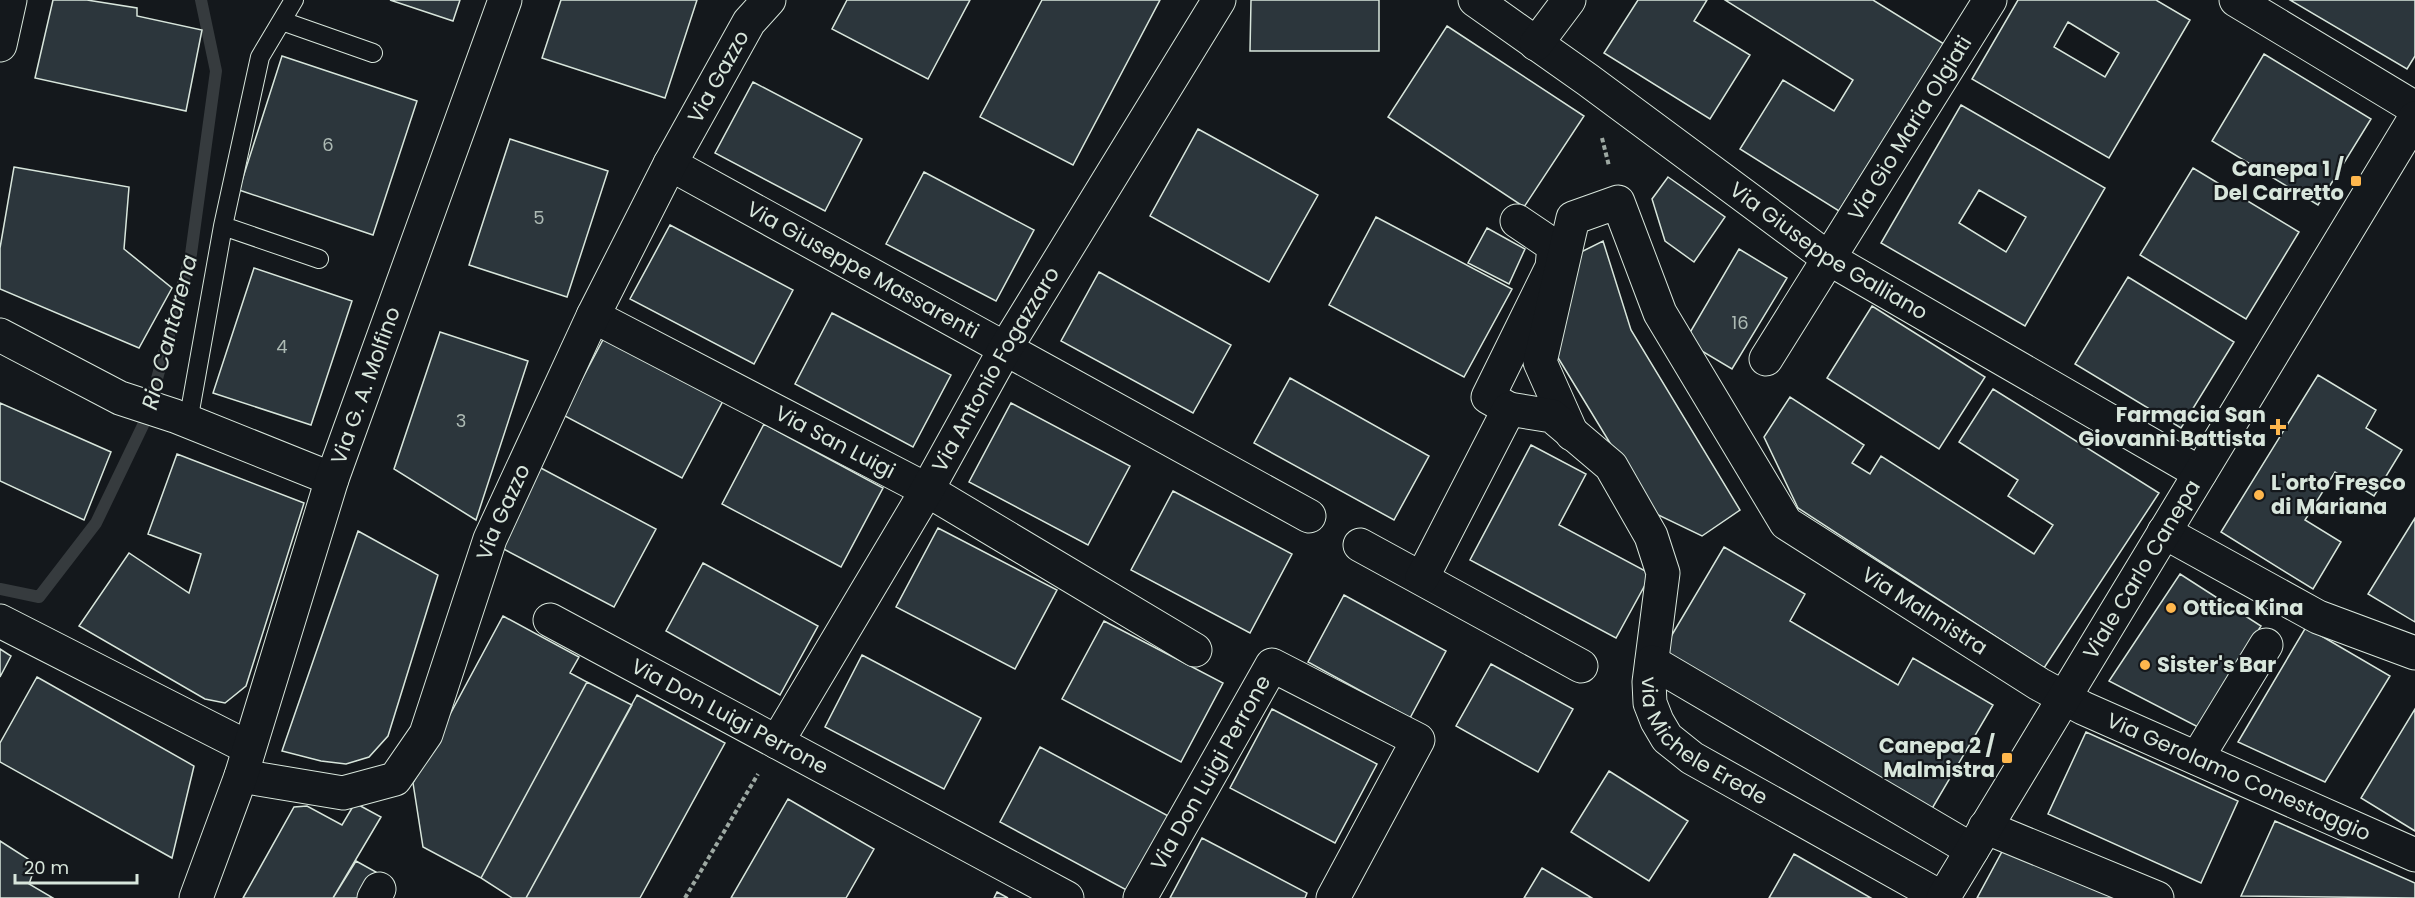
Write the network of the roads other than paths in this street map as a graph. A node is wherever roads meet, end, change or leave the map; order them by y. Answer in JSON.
{"nodes":[{"id":1,"x":10,"y":0,"type":"edge"},
{"id":2,"x":294,"y":0,"type":"edge"},
{"id":3,"x":506,"y":0,"type":"edge"},
{"id":4,"x":769,"y":0,"type":"edge"},
{"id":5,"x":1219,"y":0,"type":"edge"},
{"id":6,"x":1475,"y":0,"type":"edge"},
{"id":7,"x":1569,"y":0,"type":"edge"},
{"id":8,"x":1990,"y":0,"type":"edge"},
{"id":9,"x":2236,"y":0,"type":"edge"},
{"id":10,"x":282,"y":21,"type":"junction"},
{"id":11,"x":1536,"y":44,"type":"junction"},
{"id":12,"x":0,"y":45,"type":"edge"},
{"id":13,"x":373,"y":53,"type":"dead end"},
{"id":14,"x":2415,"y":108,"type":"edge"},
{"id":15,"x":2415,"y":118,"type":"edge"},
{"id":16,"x":670,"y":164,"type":"junction"},
{"id":17,"x":1517,"y":221,"type":"dead end"},
{"id":18,"x":224,"y":226,"type":"junction"},
{"id":19,"x":1828,"y":258,"type":"junction"},
{"id":20,"x":319,"y":259,"type":"dead end"},
{"id":21,"x":593,"y":316,"type":"junction"},
{"id":22,"x":0,"y":335,"type":"edge"},
{"id":23,"x":1005,"y":349,"type":"junction"},
{"id":24,"x":1766,"y":359,"type":"dead end"},
{"id":25,"x":1509,"y":409,"type":"junction"},
{"id":26,"x":181,"y":419,"type":"junction"},
{"id":27,"x":1572,"y":434,"type":"junction"},
{"id":28,"x":2200,"y":473,"type":"junction"},
{"id":29,"x":332,"y":479,"type":"junction"},
{"id":30,"x":927,"y":490,"type":"junction"},
{"id":31,"x":1308,"y":516,"type":"dead end"},
{"id":32,"x":1786,"y":523,"type":"joint"},
{"id":33,"x":2164,"y":532,"type":"junction"},
{"id":34,"x":1360,"y":544,"type":"dead end"},
{"id":35,"x":1422,"y":578,"type":"junction"},
{"id":36,"x":550,"y":620,"type":"dead end"},
{"id":37,"x":0,"y":621,"type":"edge"},
{"id":38,"x":2266,"y":645,"type":"dead end"},
{"id":39,"x":1195,"y":650,"type":"dead end"},
{"id":40,"x":2415,"y":653,"type":"edge"},
{"id":41,"x":1652,"y":662,"type":"junction"},
{"id":42,"x":1581,"y":666,"type":"dead end"},
{"id":43,"x":2064,"y":698,"type":"junction"},
{"id":44,"x":777,"y":742,"type":"junction"},
{"id":45,"x":2197,"y":758,"type":"junction"},
{"id":46,"x":245,"y":762,"type":"junction"},
{"id":47,"x":1978,"y":839,"type":"junction"},
{"id":48,"x":2415,"y":855,"type":"edge"},
{"id":49,"x":196,"y":898,"type":"edge"},
{"id":50,"x":1066,"y":898,"type":"edge"},
{"id":51,"x":1140,"y":898,"type":"edge"},
{"id":52,"x":1333,"y":898,"type":"edge"},
{"id":53,"x":1942,"y":898,"type":"edge"},
{"id":54,"x":2157,"y":898,"type":"edge"}],
"edges":[{"from":1,"to":12,"type":"street"},
{"from":2,"to":10,"type":"lane"},
{"from":3,"to":29,"type":"street","name":"Via G. A. Molfino"},
{"from":4,"to":16,"type":"street","name":"Via Gazzo"},
{"from":5,"to":23,"type":"street","name":"Via Antonio Fogazzaro"},
{"from":6,"to":11,"type":"street","name":"Via Giuseppe Galliano"},
{"from":7,"to":11,"type":"street"},
{"from":8,"to":19,"type":"street","name":"Via Gio Maria Olgiati"},
{"from":9,"to":14,"type":"street"},
{"from":10,"to":13,"type":"lane"},
{"from":10,"to":18,"type":"lane"},
{"from":11,"to":19,"type":"street","name":"Via Giuseppe Galliano"},
{"from":15,"to":28,"type":"street","name":"Viale Carlo Canepa"},
{"from":16,"to":21,"type":"street","name":"Via Gazzo"},
{"from":16,"to":23,"type":"street","name":"Via Giuseppe Massarenti"},
{"from":17,"to":25,"type":"street"},
{"from":18,"to":20,"type":"lane"},
{"from":18,"to":26,"type":"lane"},
{"from":19,"to":24,"type":"street","name":"Via Gio Maria Olgiati"},
{"from":19,"to":28,"type":"street","name":"Via Giuseppe Galliano"},
{"from":21,"to":30,"type":"street","name":"Via San Luigi"},
{"from":21,"to":46,"type":"street","name":"Via Gazzo"},
{"from":22,"to":26,"type":"street"},
{"from":23,"to":30,"type":"street","name":"Via Antonio Fogazzaro"},
{"from":23,"to":31,"type":"street","name":"Via Giuseppe Massarenti"},
{"from":25,"to":27,"type":"street","name":"via Michele Erede"},
{"from":25,"to":35,"type":"street"},
{"from":26,"to":29,"type":"street"},
{"from":27,"to":32,"type":"street","name":"via Michele Erede"},
{"from":27,"to":41,"type":"street","name":"via Michele Erede"},
{"from":28,"to":33,"type":"street","name":"Viale Carlo Canepa"},
{"from":29,"to":46,"type":"street","name":"Via G. A. Molfino"},
{"from":30,"to":39,"type":"street","name":"Via San Luigi"},
{"from":30,"to":44,"type":"street","name":"Via Antonio Fogazzaro"},
{"from":32,"to":43,"type":"street","name":"Via Malmistra"},
{"from":33,"to":40,"type":"street"},
{"from":33,"to":43,"type":"street","name":"Viale Carlo Canepa"},
{"from":34,"to":35,"type":"street"},
{"from":35,"to":42,"type":"street"},
{"from":36,"to":44,"type":"street","name":"Via Don Luigi Perrone"},
{"from":37,"to":46,"type":"street","name":"Via Gazzo"},
{"from":38,"to":45,"type":"street"},
{"from":41,"to":47,"type":"street"},
{"from":41,"to":53,"type":"street","name":"via Michele Erede"},
{"from":43,"to":45,"type":"street","name":"Via Gerolamo Conestaggio"},
{"from":43,"to":47,"type":"street","name":"Viale Carlo Canepa"},
{"from":44,"to":50,"type":"street","name":"Via Don Luigi Perrone"},
{"from":45,"to":48,"type":"street","name":"Via Gerolamo Conestaggio"},
{"from":46,"to":49,"type":"street"},
{"from":47,"to":53,"type":"street","name":"Viale Carlo Canepa"},
{"from":47,"to":54,"type":"street"},
{"from":51,"to":52,"type":"street","name":"Via Don Luigi Perrone"}]}
